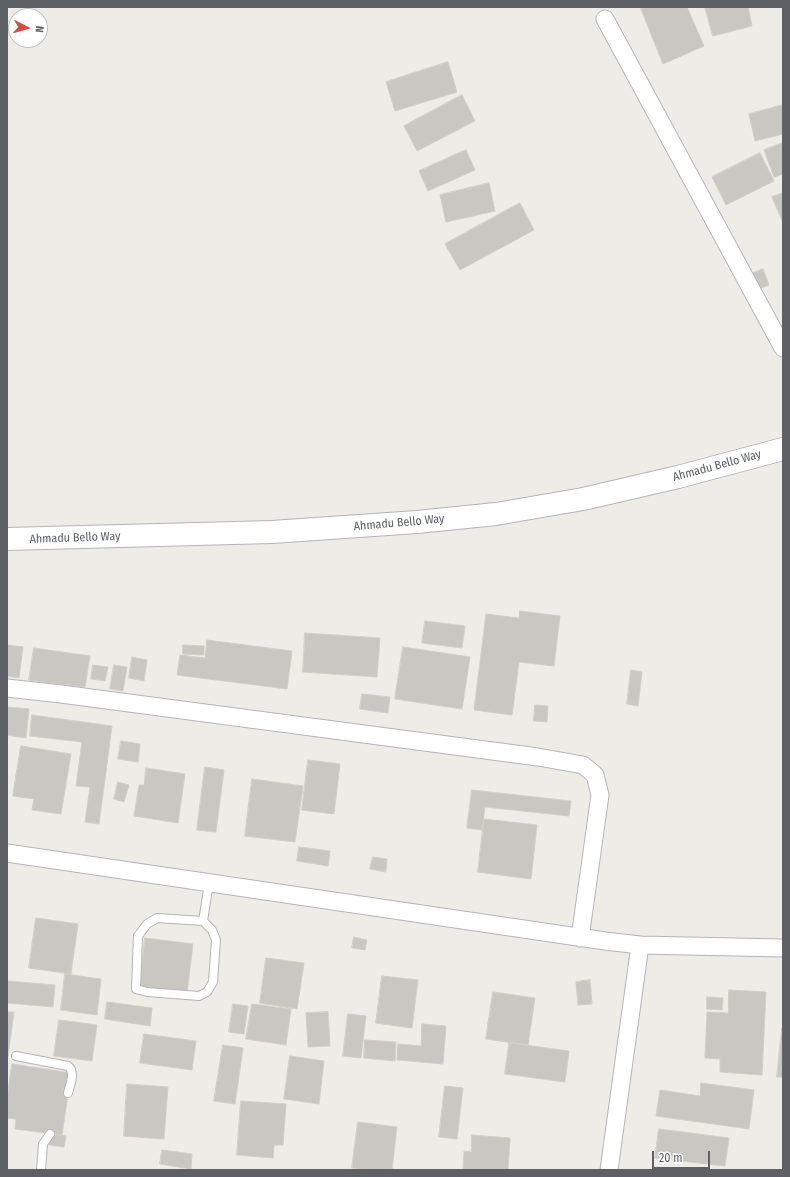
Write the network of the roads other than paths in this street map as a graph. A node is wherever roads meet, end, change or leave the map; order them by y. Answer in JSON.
{"nodes":[{"id":1,"x":605,"y":19,"type":"dead end"},
{"id":2,"x":783,"y":348,"type":"edge"},
{"id":3,"x":783,"y":449,"type":"edge"},
{"id":4,"x":7,"y":540,"type":"edge"},
{"id":5,"x":7,"y":688,"type":"edge"},
{"id":6,"x":7,"y":854,"type":"edge"},
{"id":7,"x":209,"y":883,"type":"junction"},
{"id":8,"x":203,"y":921,"type":"junction"},
{"id":9,"x":580,"y":938,"type":"junction"},
{"id":10,"x":640,"y":945,"type":"junction"},
{"id":11,"x":783,"y":948,"type":"edge"},
{"id":12,"x":16,"y":1056,"type":"dead end"},
{"id":13,"x":68,"y":1093,"type":"dead end"},
{"id":14,"x":50,"y":1134,"type":"dead end"},
{"id":15,"x":41,"y":1170,"type":"edge"},
{"id":16,"x":609,"y":1170,"type":"edge"}],
"edges":[{"from":1,"to":2,"type":"street"},
{"from":3,"to":4,"type":"main road","name":"Ahmadu Bello Way"},
{"from":5,"to":9,"type":"street"},
{"from":6,"to":7,"type":"street"},
{"from":7,"to":8,"type":"lane"},
{"from":7,"to":9,"type":"street"},
{"from":8,"to":8,"type":"lane"},
{"from":9,"to":10,"type":"street"},
{"from":10,"to":11,"type":"street"},
{"from":10,"to":16,"type":"street"},
{"from":12,"to":13,"type":"lane"},
{"from":14,"to":15,"type":"lane"}]}
